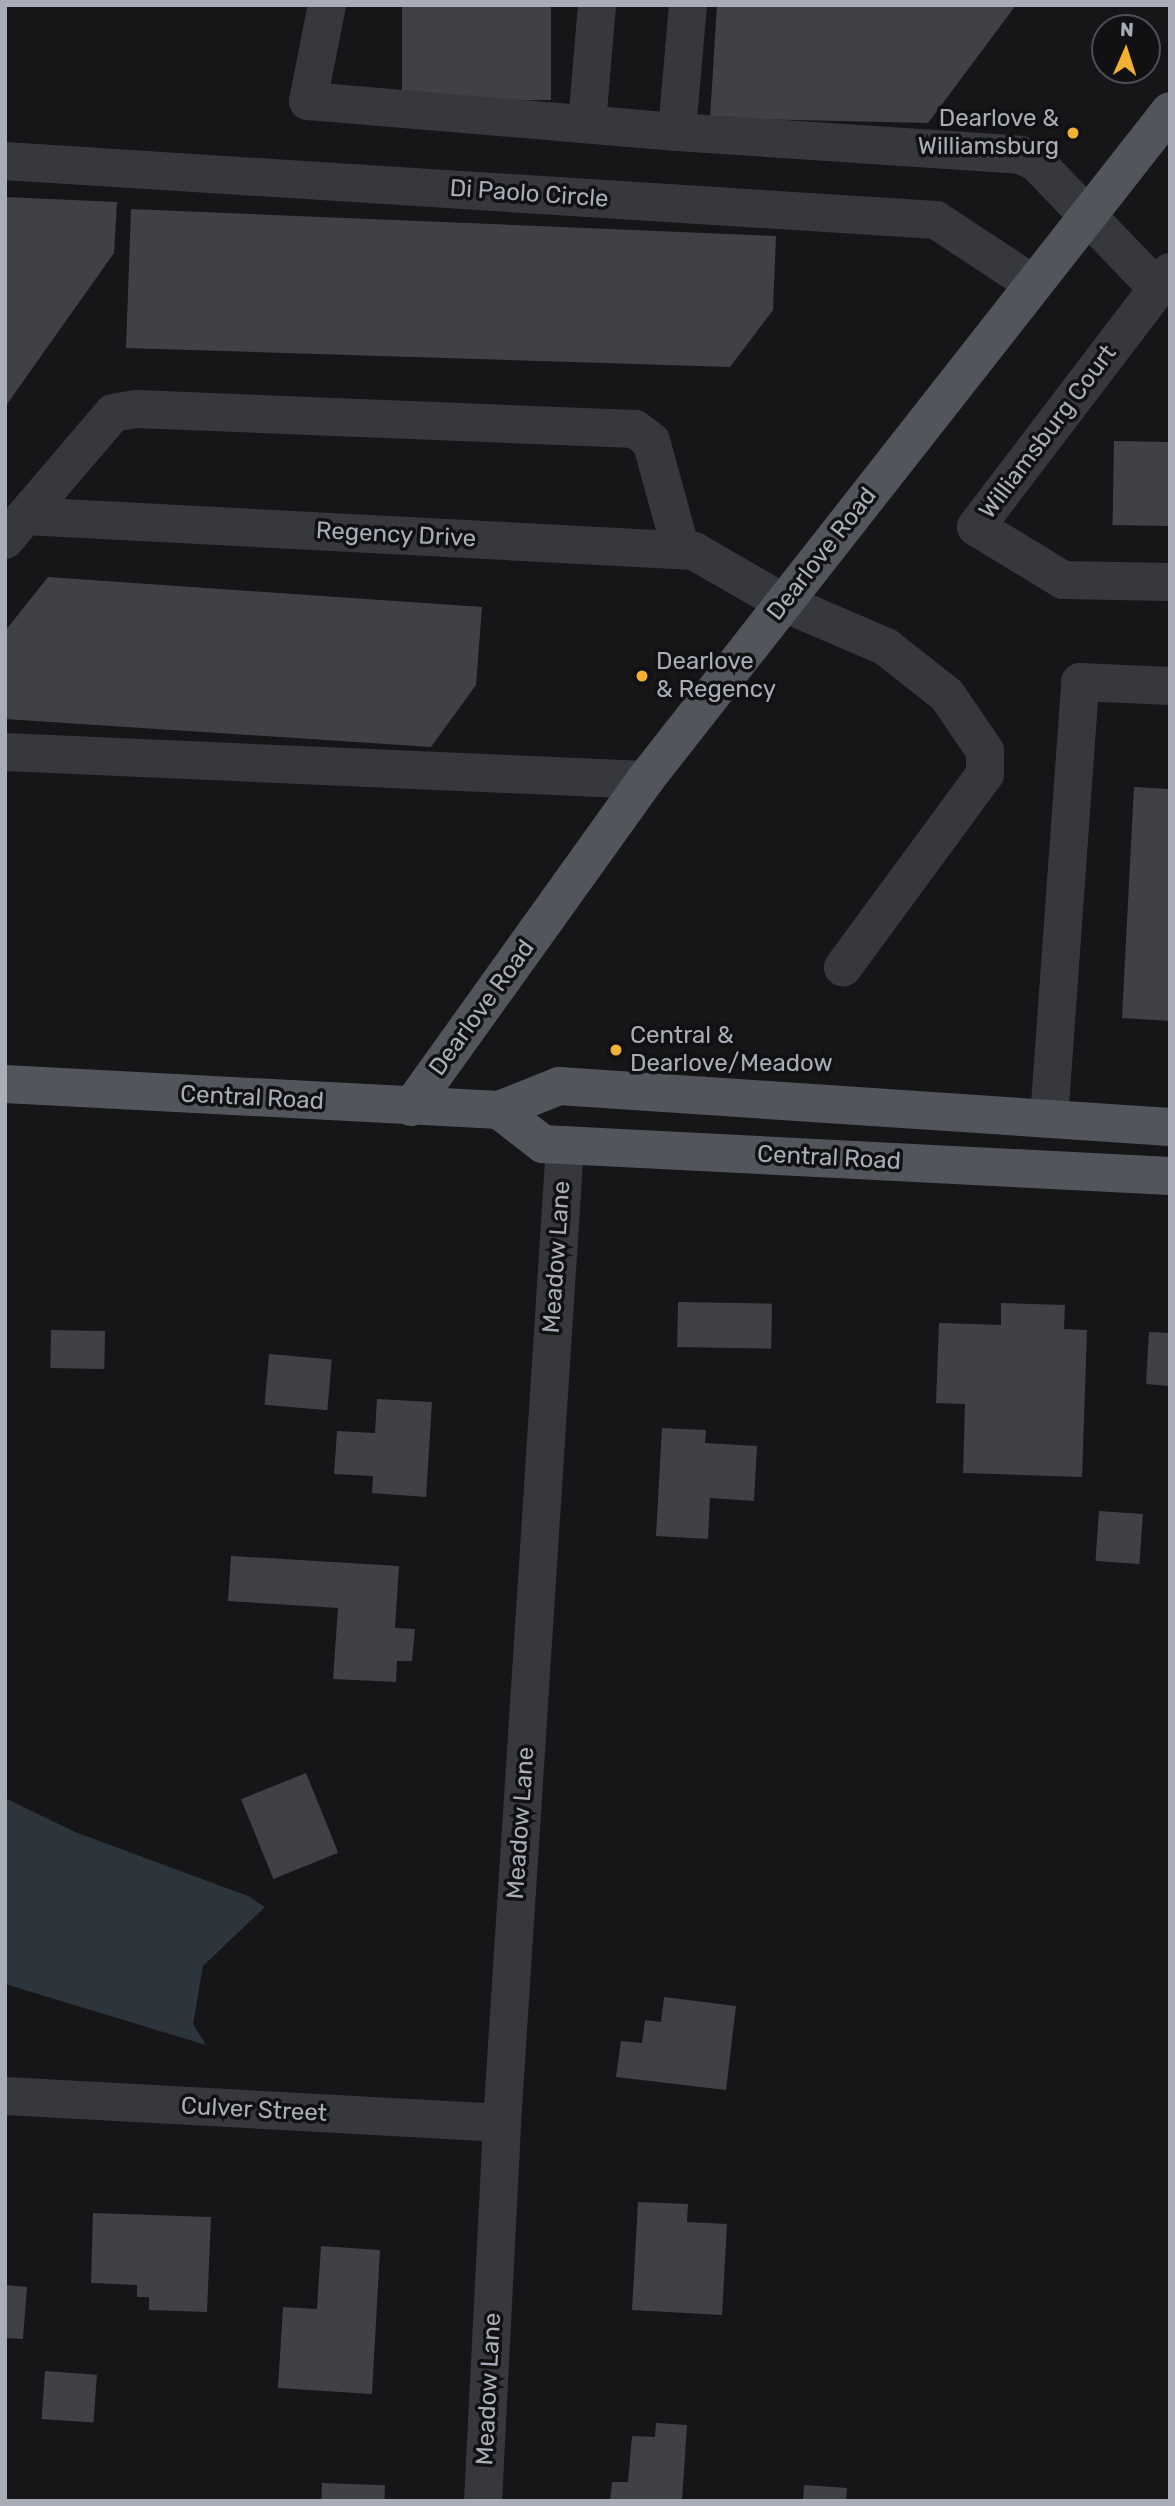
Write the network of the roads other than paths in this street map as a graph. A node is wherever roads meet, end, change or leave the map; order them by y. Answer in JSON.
{"nodes":[{"id":1,"x":327,"y":5,"type":"edge"},
{"id":2,"x":597,"y":5,"type":"edge"},
{"id":3,"x":688,"y":5,"type":"edge"},
{"id":4,"x":1170,"y":111,"type":"edge"},
{"id":5,"x":587,"y":124,"type":"junction"},
{"id":6,"x":677,"y":132,"type":"junction"},
{"id":7,"x":5,"y":161,"type":"edge"},
{"id":8,"x":1088,"y":215,"type":"junction"},
{"id":9,"x":1163,"y":280,"type":"edge"},
{"id":10,"x":1033,"y":284,"type":"junction"},
{"id":11,"x":15,"y":528,"type":"edge"},
{"id":12,"x":681,"y":550,"type":"junction"},
{"id":13,"x":1170,"y":582,"type":"edge"},
{"id":14,"x":784,"y":603,"type":"junction"},
{"id":15,"x":1170,"y":686,"type":"edge"},
{"id":16,"x":5,"y":752,"type":"edge"},
{"id":17,"x":645,"y":780,"type":"junction"},
{"id":18,"x":843,"y":967,"type":"dead end"},
{"id":19,"x":5,"y":1084,"type":"edge"},
{"id":20,"x":411,"y":1107,"type":"junction"},
{"id":21,"x":499,"y":1111,"type":"junction"},
{"id":22,"x":1049,"y":1119,"type":"junction"},
{"id":23,"x":1170,"y":1126,"type":"edge"},
{"id":24,"x":565,"y":1145,"type":"junction"},
{"id":25,"x":1170,"y":1176,"type":"edge"},
{"id":26,"x":5,"y":2096,"type":"edge"},
{"id":27,"x":502,"y":2123,"type":"junction"},
{"id":28,"x":484,"y":2501,"type":"edge"}],
"edges":[{"from":1,"to":5,"type":"street"},
{"from":2,"to":5,"type":"street"},
{"from":3,"to":6,"type":"street"},
{"from":4,"to":8,"type":"main road","name":"Dearlove Road"},
{"from":5,"to":6,"type":"street"},
{"from":6,"to":8,"type":"street"},
{"from":7,"to":10,"type":"street","name":"Di Paolo Circle"},
{"from":8,"to":9,"type":"street"},
{"from":8,"to":10,"type":"main road","name":"Dearlove Road"},
{"from":9,"to":13,"type":"street","name":"Williamsburg Court"},
{"from":10,"to":14,"type":"main road","name":"Dearlove Road"},
{"from":11,"to":12,"type":"street","name":"Regency Drive"},
{"from":11,"to":12,"type":"street"},
{"from":12,"to":14,"type":"street","name":"Regency Drive"},
{"from":14,"to":17,"type":"main road","name":"Dearlove Road"},
{"from":14,"to":18,"type":"street","name":"Regency Drive"},
{"from":15,"to":22,"type":"street"},
{"from":16,"to":17,"type":"street"},
{"from":17,"to":20,"type":"main road","name":"Dearlove Road"},
{"from":19,"to":20,"type":"main road","name":"Central Road"},
{"from":20,"to":21,"type":"main road","name":"Central Road"},
{"from":21,"to":22,"type":"main road","name":"Central Road"},
{"from":21,"to":24,"type":"main road","name":"Central Road"},
{"from":22,"to":23,"type":"main road","name":"Central Road"},
{"from":24,"to":25,"type":"main road","name":"Central Road"},
{"from":24,"to":27,"type":"street","name":"Meadow Lane"},
{"from":26,"to":27,"type":"street","name":"Culver Street"},
{"from":27,"to":28,"type":"street","name":"Meadow Lane"}]}
